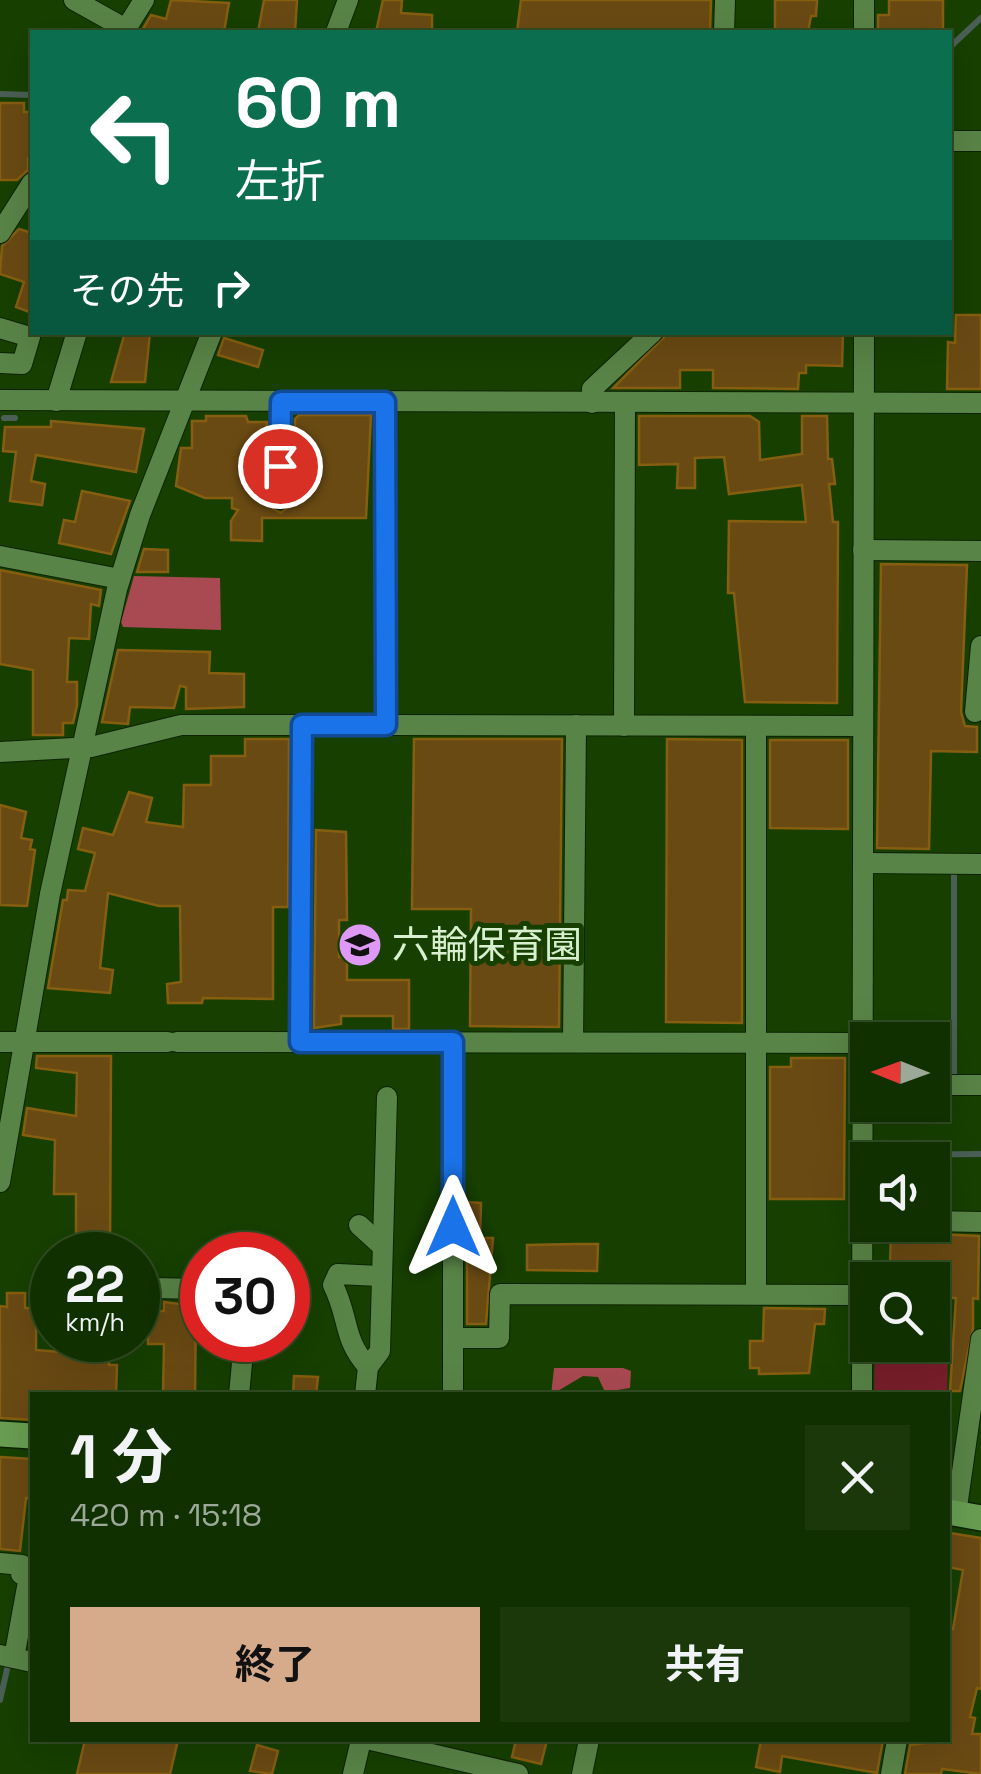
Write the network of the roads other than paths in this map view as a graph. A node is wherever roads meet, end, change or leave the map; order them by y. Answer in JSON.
{"nodes":[{"id":1,"x":74,"y":0,"type":"edge"},
{"id":2,"x":144,"y":0,"type":"edge"},
{"id":3,"x":348,"y":0,"type":"edge"},
{"id":4,"x":725,"y":0,"type":"edge"},
{"id":5,"x":864,"y":0,"type":"edge"},
{"id":6,"x":123,"y":30,"type":"edge"},
{"id":7,"x":126,"y":30,"type":"edge"},
{"id":8,"x":337,"y":30,"type":"edge"},
{"id":9,"x":724,"y":30,"type":"edge"},
{"id":10,"x":864,"y":30,"type":"edge"},
{"id":11,"x":952,"y":141,"type":"edge"},
{"id":12,"x":981,"y":141,"type":"edge"},
{"id":13,"x":30,"y":186,"type":"edge"},
{"id":14,"x":30,"y":219,"type":"edge"},
{"id":15,"x":2,"y":226,"type":"edge"},
{"id":16,"x":0,"y":328,"type":"edge"},
{"id":17,"x":76,"y":335,"type":"edge"},
{"id":18,"x":211,"y":335,"type":"edge"},
{"id":19,"x":650,"y":335,"type":"edge"},
{"id":20,"x":864,"y":335,"type":"edge"},
{"id":21,"x":0,"y":364,"type":"edge"},
{"id":22,"x":0,"y":400,"type":"edge"},
{"id":23,"x":56,"y":401,"type":"junction"},
{"id":24,"x":185,"y":402,"type":"junction"},
{"id":25,"x":281,"y":402,"type":"junction"},
{"id":26,"x":385,"y":402,"type":"junction"},
{"id":27,"x":592,"y":403,"type":"junction"},
{"id":28,"x":625,"y":403,"type":"junction"},
{"id":29,"x":864,"y":403,"type":"junction"},
{"id":30,"x":981,"y":403,"type":"edge"},
{"id":31,"x":280,"y":498,"type":"dead end"},
{"id":32,"x":864,"y":550,"type":"junction"},
{"id":33,"x":981,"y":551,"type":"edge"},
{"id":34,"x":0,"y":556,"type":"edge"},
{"id":35,"x":120,"y":579,"type":"junction"},
{"id":36,"x":981,"y":646,"type":"edge"},
{"id":37,"x":976,"y":712,"type":"dead end"},
{"id":38,"x":302,"y":725,"type":"junction"},
{"id":39,"x":386,"y":725,"type":"junction"},
{"id":40,"x":576,"y":726,"type":"junction"},
{"id":41,"x":624,"y":726,"type":"junction"},
{"id":42,"x":756,"y":726,"type":"junction"},
{"id":43,"x":863,"y":726,"type":"junction"},
{"id":44,"x":83,"y":745,"type":"junction"},
{"id":45,"x":0,"y":752,"type":"edge"},
{"id":46,"x":863,"y":863,"type":"junction"},
{"id":47,"x":981,"y":864,"type":"edge"},
{"id":48,"x":863,"y":1022,"type":"edge"},
{"id":49,"x":0,"y":1042,"type":"edge"},
{"id":50,"x":26,"y":1042,"type":"junction"},
{"id":51,"x":300,"y":1042,"type":"junction"},
{"id":52,"x":453,"y":1042,"type":"junction"},
{"id":53,"x":573,"y":1042,"type":"junction"},
{"id":54,"x":756,"y":1042,"type":"junction"},
{"id":55,"x":850,"y":1043,"type":"edge"},
{"id":56,"x":981,"y":1084,"type":"edge"},
{"id":57,"x":950,"y":1085,"type":"edge"},
{"id":58,"x":387,"y":1097,"type":"dead end"},
{"id":59,"x":0,"y":1182,"type":"edge"},
{"id":60,"x":950,"y":1221,"type":"edge"},
{"id":61,"x":981,"y":1222,"type":"edge"},
{"id":62,"x":359,"y":1225,"type":"dead end"},
{"id":63,"x":382,"y":1246,"type":"junction"},
{"id":64,"x":378,"y":1276,"type":"junction"},
{"id":65,"x":756,"y":1294,"type":"junction"},
{"id":66,"x":850,"y":1295,"type":"edge"},
{"id":67,"x":453,"y":1338,"type":"junction"},
{"id":68,"x":981,"y":1339,"type":"edge"},
{"id":69,"x":242,"y":1362,"type":"edge"},
{"id":70,"x":862,"y":1362,"type":"edge"},
{"id":71,"x":368,"y":1367,"type":"junction"},
{"id":72,"x":240,"y":1392,"type":"edge"},
{"id":73,"x":365,"y":1392,"type":"edge"},
{"id":74,"x":453,"y":1392,"type":"edge"},
{"id":75,"x":862,"y":1392,"type":"edge"},
{"id":76,"x":0,"y":1434,"type":"edge"},
{"id":77,"x":30,"y":1436,"type":"edge"},
{"id":78,"x":962,"y":1515,"type":"edge"},
{"id":79,"x":0,"y":1563,"type":"edge"},
{"id":80,"x":30,"y":1576,"type":"edge"},
{"id":81,"x":30,"y":1580,"type":"edge"},
{"id":82,"x":10,"y":1660,"type":"edge"},
{"id":83,"x":361,"y":1742,"type":"edge"},
{"id":84,"x":381,"y":1742,"type":"edge"},
{"id":85,"x":589,"y":1742,"type":"edge"},
{"id":86,"x":897,"y":1742,"type":"edge"},
{"id":87,"x":353,"y":1774,"type":"edge"},
{"id":88,"x":518,"y":1774,"type":"edge"},
{"id":89,"x":582,"y":1774,"type":"edge"},
{"id":90,"x":891,"y":1774,"type":"edge"}],
"edges":[{"from":1,"to":6,"type":"street"},
{"from":2,"to":7,"type":"street"},
{"from":3,"to":8,"type":"street"},
{"from":4,"to":9,"type":"street"},
{"from":5,"to":10,"type":"street"},
{"from":11,"to":12,"type":"street"},
{"from":13,"to":15,"type":"street"},
{"from":14,"to":15,"type":"street"},
{"from":16,"to":21,"type":"street"},
{"from":17,"to":23,"type":"street"},
{"from":18,"to":24,"type":"street"},
{"from":19,"to":27,"type":"street"},
{"from":20,"to":29,"type":"street"},
{"from":22,"to":23,"type":"street"},
{"from":23,"to":24,"type":"street"},
{"from":24,"to":25,"type":"street"},
{"from":24,"to":35,"type":"street"},
{"from":25,"to":26,"type":"street"},
{"from":25,"to":31,"type":"street"},
{"from":26,"to":27,"type":"street"},
{"from":26,"to":39,"type":"street"},
{"from":27,"to":28,"type":"street"},
{"from":28,"to":29,"type":"street"},
{"from":28,"to":41,"type":"street"},
{"from":29,"to":30,"type":"street"},
{"from":29,"to":32,"type":"street"},
{"from":32,"to":33,"type":"street"},
{"from":32,"to":43,"type":"street"},
{"from":34,"to":35,"type":"street"},
{"from":35,"to":44,"type":"street"},
{"from":36,"to":37,"type":"street"},
{"from":38,"to":39,"type":"street"},
{"from":38,"to":44,"type":"street"},
{"from":38,"to":51,"type":"street"},
{"from":39,"to":40,"type":"street"},
{"from":40,"to":41,"type":"street"},
{"from":40,"to":53,"type":"street"},
{"from":41,"to":42,"type":"street"},
{"from":42,"to":43,"type":"street"},
{"from":42,"to":54,"type":"street"},
{"from":43,"to":46,"type":"street"},
{"from":44,"to":45,"type":"street"},
{"from":44,"to":50,"type":"street"},
{"from":46,"to":47,"type":"street"},
{"from":46,"to":48,"type":"street"},
{"from":49,"to":50,"type":"street"},
{"from":50,"to":51,"type":"street"},
{"from":50,"to":59,"type":"street"},
{"from":51,"to":52,"type":"street"},
{"from":52,"to":53,"type":"street"},
{"from":52,"to":67,"type":"street"},
{"from":53,"to":54,"type":"street"},
{"from":54,"to":55,"type":"street"},
{"from":54,"to":65,"type":"street"},
{"from":56,"to":57,"type":"street"},
{"from":58,"to":63,"type":"street"},
{"from":60,"to":61,"type":"street"},
{"from":62,"to":63,"type":"street"},
{"from":63,"to":64,"type":"street"},
{"from":64,"to":71,"type":"street"},
{"from":64,"to":71,"type":"street"},
{"from":65,"to":66,"type":"street"},
{"from":65,"to":67,"type":"street"},
{"from":67,"to":74,"type":"street"},
{"from":68,"to":78,"type":"street"},
{"from":69,"to":72,"type":"street"},
{"from":70,"to":75,"type":"street"},
{"from":71,"to":73,"type":"street"},
{"from":76,"to":77,"type":"main road"},
{"from":79,"to":80,"type":"street"},
{"from":81,"to":82,"type":"street"},
{"from":83,"to":87,"type":"street"},
{"from":84,"to":88,"type":"street"},
{"from":85,"to":89,"type":"street"},
{"from":86,"to":90,"type":"street"}]}
